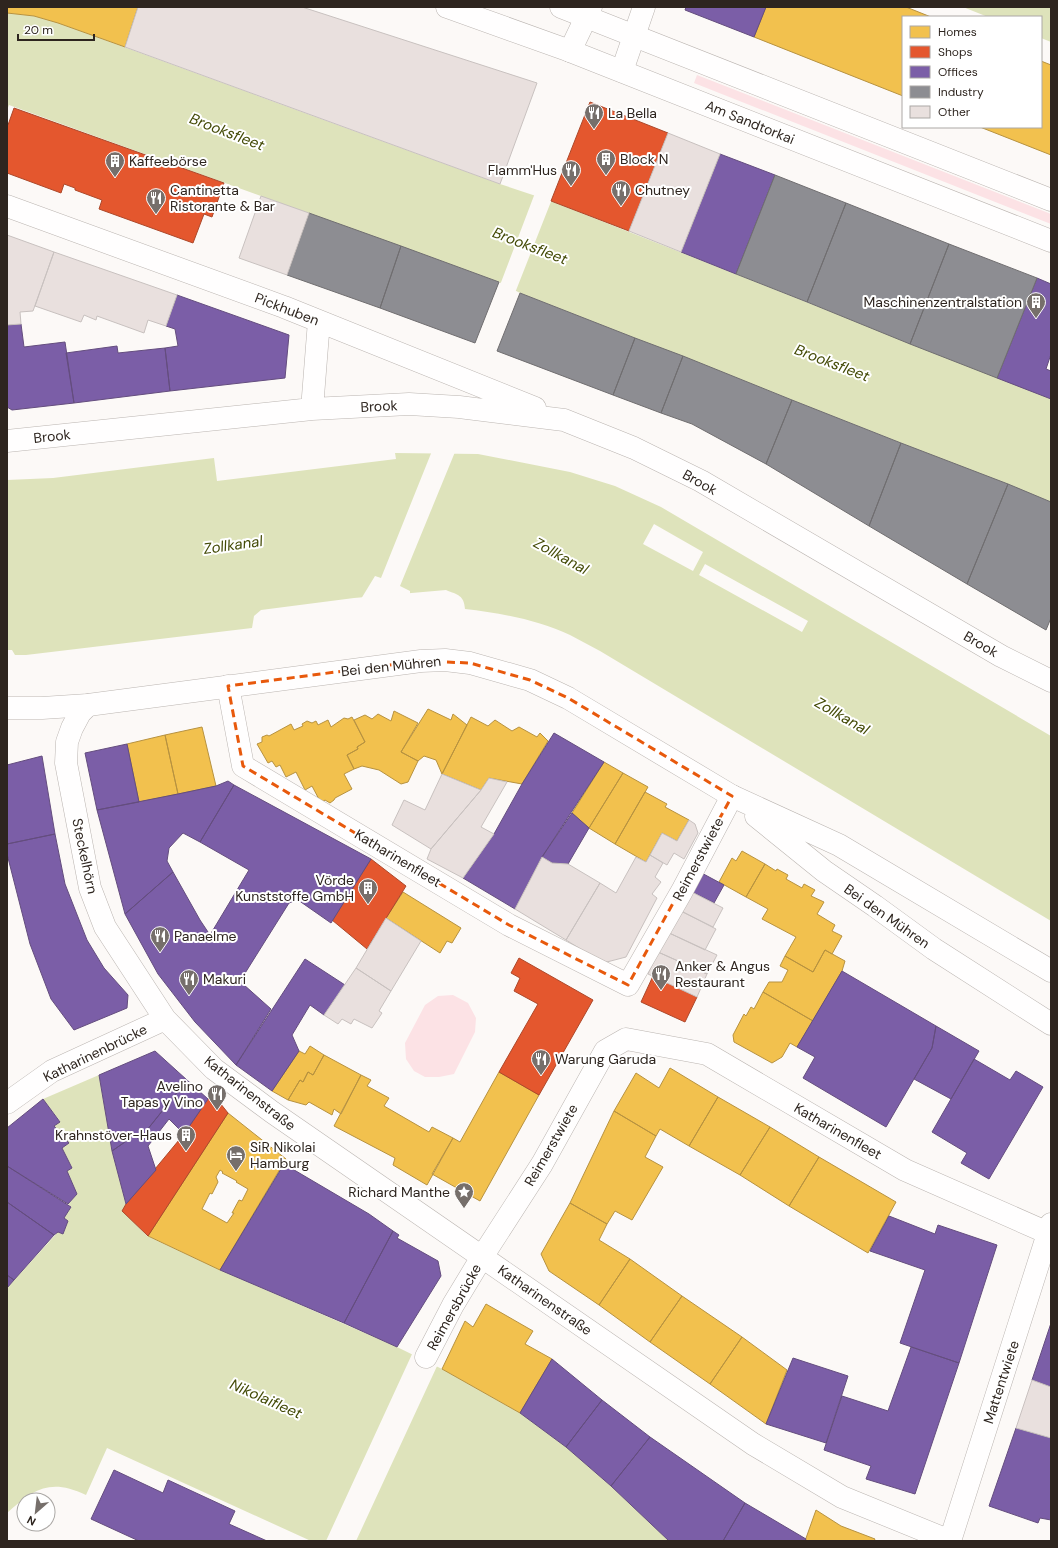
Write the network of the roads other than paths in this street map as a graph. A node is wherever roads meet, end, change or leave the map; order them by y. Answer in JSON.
{"nodes":[{"id":1,"x":447,"y":7,"type":"edge"},
{"id":2,"x":561,"y":7,"type":"edge"},
{"id":3,"x":644,"y":7,"type":"edge"},
{"id":4,"x":589,"y":12,"type":"edge"},
{"id":5,"x":634,"y":35,"type":"junction"},
{"id":6,"x":570,"y":51,"type":"junction"},
{"id":7,"x":622,"y":71,"type":"junction"},
{"id":8,"x":1051,"y":200,"type":"edge"},
{"id":9,"x":7,"y":206,"type":"edge"},
{"id":10,"x":1051,"y":241,"type":"edge"},
{"id":11,"x":319,"y":321,"type":"junction"},
{"id":12,"x":312,"y":409,"type":"junction"},
{"id":13,"x":564,"y":420,"type":"junction"},
{"id":14,"x":7,"y":441,"type":"edge"},
{"id":15,"x":1051,"y":681,"type":"edge"},
{"id":16,"x":228,"y":686,"type":"junction"},
{"id":17,"x":88,"y":705,"type":"junction"},
{"id":18,"x":7,"y":708,"type":"edge"},
{"id":19,"x":42,"y":708,"type":"junction"},
{"id":20,"x":7,"y":718,"type":"edge"},
{"id":21,"x":732,"y":796,"type":"junction"},
{"id":22,"x":1051,"y":971,"type":"edge"},
{"id":23,"x":628,"y":985,"type":"joint"},
{"id":24,"x":165,"y":1019,"type":"junction"},
{"id":25,"x":1051,"y":1024,"type":"edge"},
{"id":26,"x":626,"y":1039,"type":"joint"},
{"id":27,"x":7,"y":1103,"type":"edge"},
{"id":28,"x":1050,"y":1228,"type":"edge"},
{"id":29,"x":482,"y":1256,"type":"junction"},
{"id":30,"x":426,"y":1357,"type":"dead end"},
{"id":31,"x":950,"y":1541,"type":"edge"}],
"edges":[{"from":1,"to":6,"type":"street","name":"Am Sandtorkai"},
{"from":2,"to":4,"type":"street"},
{"from":3,"to":5,"type":"street"},
{"from":4,"to":5,"type":"street"},
{"from":4,"to":6,"type":"street"},
{"from":5,"to":7,"type":"street"},
{"from":5,"to":8,"type":"street"},
{"from":6,"to":7,"type":"street","name":"Am Sandtorkai"},
{"from":7,"to":10,"type":"street","name":"Am Sandtorkai"},
{"from":9,"to":11,"type":"street","name":"Pickhuben"},
{"from":11,"to":12,"type":"street"},
{"from":11,"to":13,"type":"street","name":"Pickhuben"},
{"from":12,"to":13,"type":"street","name":"Brook"},
{"from":12,"to":14,"type":"street","name":"Brook"},
{"from":13,"to":15,"type":"street","name":"Brook"},
{"from":16,"to":17,"type":"street","name":"Bei den Mühren"},
{"from":16,"to":21,"type":"street","name":"Bei den Mühren"},
{"from":16,"to":23,"type":"street","name":"Katharinenfleet"},
{"from":17,"to":19,"type":"street","name":"Bei den Mühren"},
{"from":17,"to":24,"type":"street","name":"Steckelhörn"},
{"from":18,"to":19,"type":"street"},
{"from":19,"to":20,"type":"street"},
{"from":21,"to":22,"type":"street","name":"Bei den Mühren"},
{"from":21,"to":23,"type":"street","name":"Reimerstwiete"},
{"from":21,"to":25,"type":"street","name":"Bei den Mühren"},
{"from":24,"to":27,"type":"street","name":"Katharinenbrücke"},
{"from":24,"to":29,"type":"street","name":"Katharinenstraße"},
{"from":26,"to":28,"type":"street","name":"Katharinenfleet"},
{"from":26,"to":29,"type":"street","name":"Reimerstwiete"},
{"from":28,"to":31,"type":"street","name":"Mattentwiete"},
{"from":29,"to":30,"type":"street","name":"Reimersbrücke"},
{"from":29,"to":31,"type":"street","name":"Katharinenstraße"}]}
